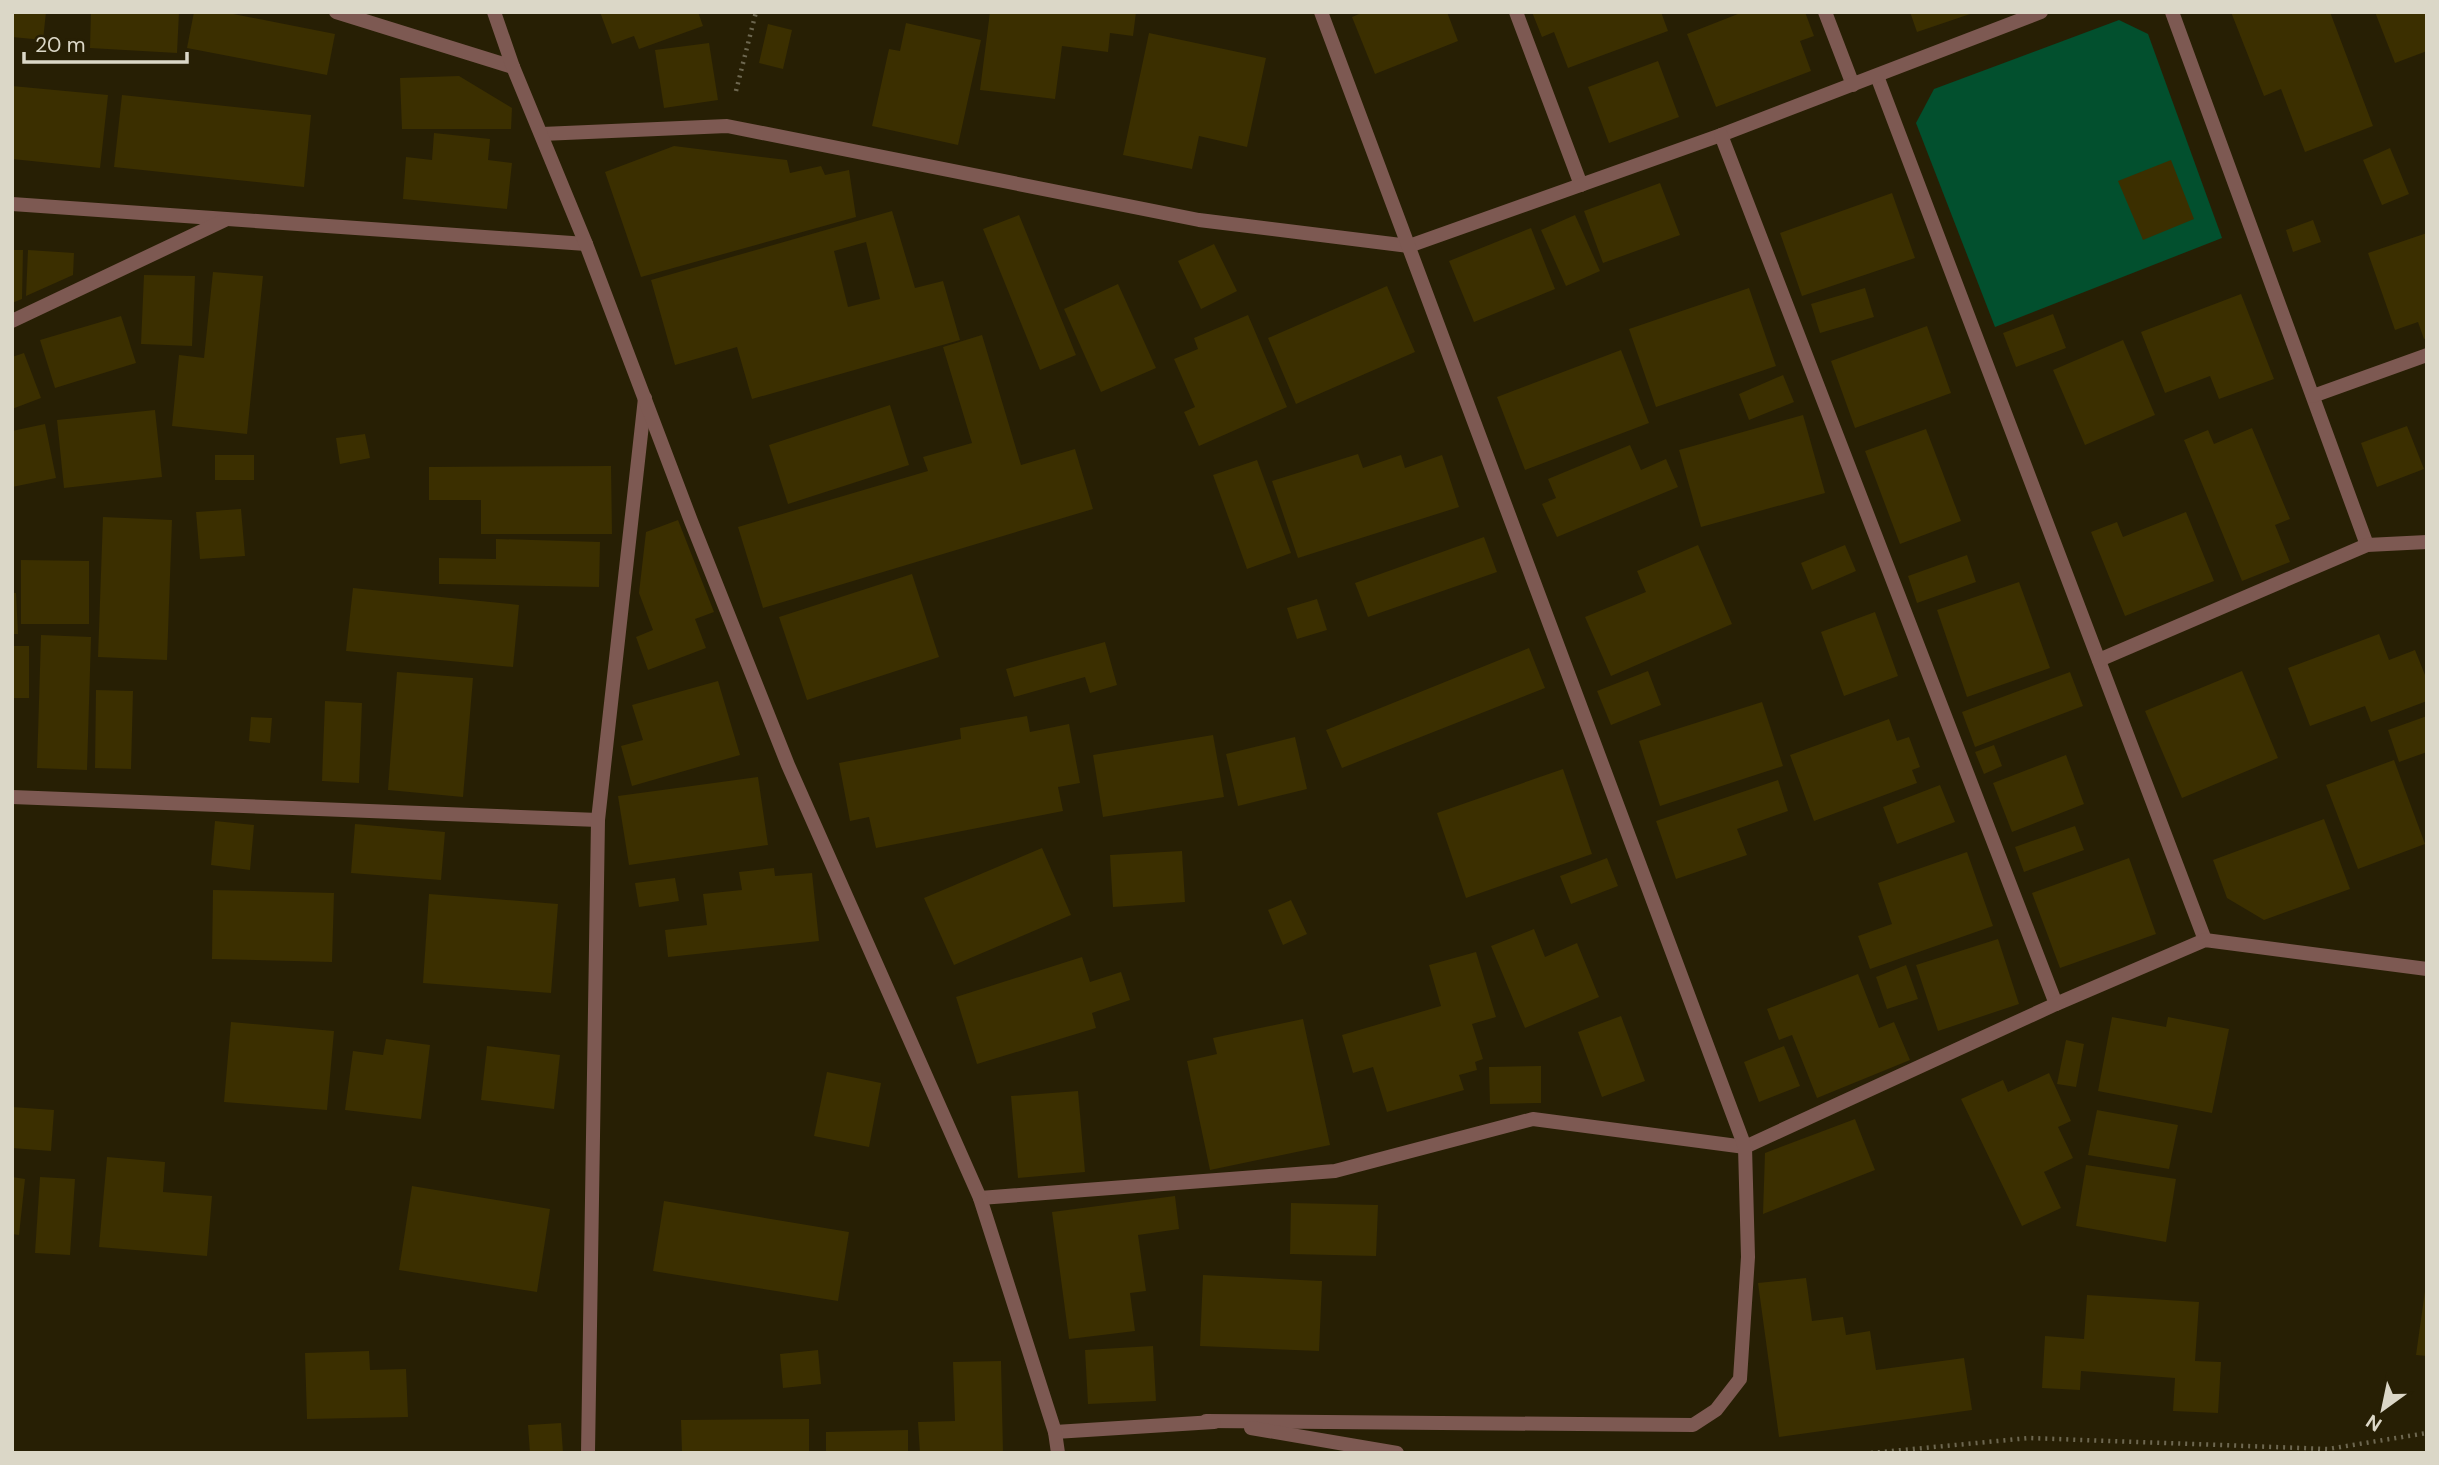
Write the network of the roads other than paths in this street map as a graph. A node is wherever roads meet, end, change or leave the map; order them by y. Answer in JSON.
{"nodes":[{"id":1,"x":336,"y":12,"type":"edge"},
{"id":2,"x":494,"y":12,"type":"edge"},
{"id":3,"x":1321,"y":12,"type":"edge"},
{"id":4,"x":1516,"y":12,"type":"edge"},
{"id":5,"x":1825,"y":12,"type":"edge"},
{"id":6,"x":2040,"y":12,"type":"edge"},
{"id":7,"x":2172,"y":12,"type":"edge"},
{"id":8,"x":513,"y":67,"type":"junction"},
{"id":9,"x":1877,"y":76,"type":"junction"},
{"id":10,"x":1853,"y":85,"type":"junction"},
{"id":11,"x":542,"y":135,"type":"junction"},
{"id":12,"x":1721,"y":135,"type":"junction"},
{"id":13,"x":1581,"y":185,"type":"junction"},
{"id":14,"x":12,"y":204,"type":"edge"},
{"id":15,"x":226,"y":219,"type":"junction"},
{"id":16,"x":586,"y":244,"type":"junction"},
{"id":17,"x":1409,"y":246,"type":"junction"},
{"id":18,"x":12,"y":321,"type":"edge"},
{"id":19,"x":2427,"y":355,"type":"edge"},
{"id":20,"x":2313,"y":396,"type":"junction"},
{"id":21,"x":645,"y":398,"type":"junction"},
{"id":22,"x":2427,"y":542,"type":"edge"},
{"id":23,"x":2367,"y":545,"type":"junction"},
{"id":24,"x":2099,"y":660,"type":"junction"},
{"id":25,"x":12,"y":797,"type":"edge"},
{"id":26,"x":598,"y":820,"type":"junction"},
{"id":27,"x":2205,"y":940,"type":"junction"},
{"id":28,"x":2427,"y":969,"type":"edge"},
{"id":29,"x":2056,"y":1004,"type":"junction"},
{"id":30,"x":1745,"y":1147,"type":"junction"},
{"id":31,"x":980,"y":1198,"type":"junction"},
{"id":32,"x":1206,"y":1421,"type":"junction"},
{"id":33,"x":1055,"y":1432,"type":"junction"},
{"id":34,"x":588,"y":1453,"type":"edge"},
{"id":35,"x":1058,"y":1453,"type":"edge"},
{"id":36,"x":1398,"y":1453,"type":"edge"}],
"edges":[{"from":1,"to":8,"type":"street"},
{"from":2,"to":8,"type":"street"},
{"from":3,"to":17,"type":"street"},
{"from":4,"to":13,"type":"street"},
{"from":5,"to":10,"type":"street"},
{"from":6,"to":9,"type":"street"},
{"from":7,"to":20,"type":"street"},
{"from":8,"to":11,"type":"street"},
{"from":9,"to":10,"type":"street"},
{"from":9,"to":24,"type":"street"},
{"from":10,"to":12,"type":"street"},
{"from":11,"to":16,"type":"street"},
{"from":11,"to":17,"type":"street"},
{"from":12,"to":13,"type":"street"},
{"from":12,"to":29,"type":"street"},
{"from":13,"to":17,"type":"street"},
{"from":14,"to":15,"type":"street"},
{"from":15,"to":16,"type":"street"},
{"from":15,"to":18,"type":"street"},
{"from":16,"to":21,"type":"street"},
{"from":17,"to":30,"type":"street"},
{"from":19,"to":20,"type":"street"},
{"from":20,"to":23,"type":"street"},
{"from":21,"to":26,"type":"street"},
{"from":21,"to":31,"type":"street"},
{"from":22,"to":23,"type":"street"},
{"from":23,"to":24,"type":"street"},
{"from":24,"to":27,"type":"street"},
{"from":25,"to":26,"type":"street"},
{"from":26,"to":34,"type":"street"},
{"from":27,"to":28,"type":"street"},
{"from":27,"to":29,"type":"street"},
{"from":29,"to":30,"type":"street"},
{"from":30,"to":31,"type":"street"},
{"from":30,"to":32,"type":"street"},
{"from":31,"to":33,"type":"street"},
{"from":32,"to":33,"type":"street"},
{"from":32,"to":36,"type":"street"},
{"from":33,"to":35,"type":"street"}]}
